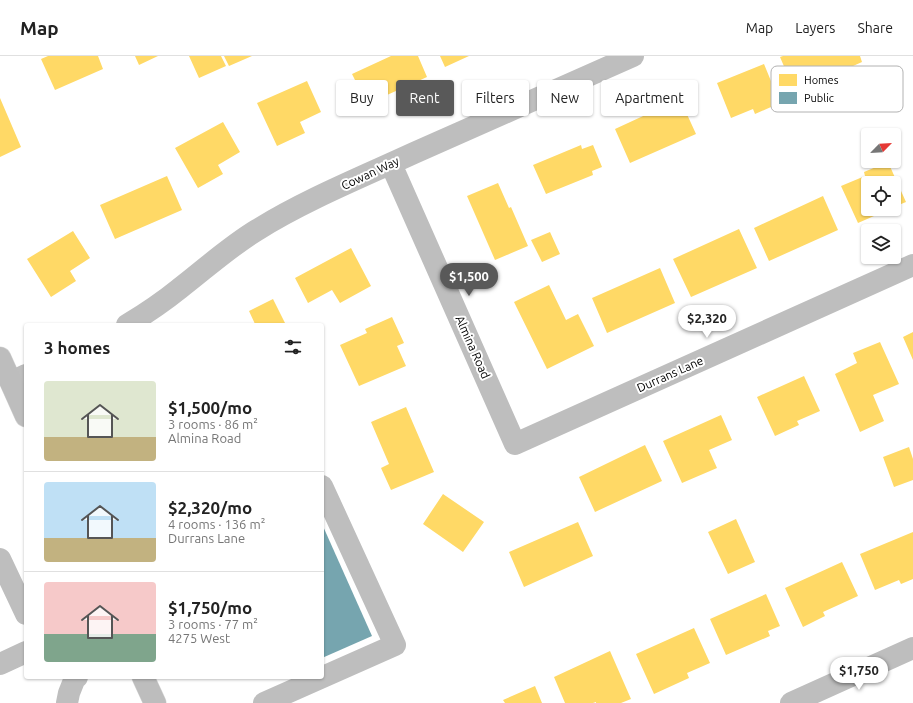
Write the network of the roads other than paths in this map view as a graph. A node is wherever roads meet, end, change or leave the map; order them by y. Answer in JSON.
{"nodes":[{"id":1,"x":633,"y":56,"type":"edge"},
{"id":2,"x":392,"y":164,"type":"junction"},
{"id":3,"x":913,"y":265,"type":"edge"},
{"id":4,"x":130,"y":323,"type":"edge"},
{"id":5,"x":0,"y":358,"type":"edge"},
{"id":6,"x":18,"y":378,"type":"edge"},
{"id":7,"x":24,"y":406,"type":"edge"},
{"id":8,"x":515,"y":444,"type":"joint"},
{"id":9,"x":324,"y":490,"type":"edge"},
{"id":10,"x":0,"y":559,"type":"edge"},
{"id":11,"x":24,"y":610,"type":"edge"},
{"id":12,"x":913,"y":648,"type":"edge"},
{"id":13,"x":24,"y":653,"type":"edge"},
{"id":14,"x":0,"y":664,"type":"edge"},
{"id":15,"x":324,"y":676,"type":"edge"},
{"id":16,"x":75,"y":679,"type":"edge"},
{"id":17,"x":144,"y":679,"type":"edge"},
{"id":18,"x":318,"y":679,"type":"edge"},
{"id":19,"x":67,"y":703,"type":"edge"},
{"id":20,"x":155,"y":703,"type":"edge"},
{"id":21,"x":264,"y":703,"type":"edge"},
{"id":22,"x":791,"y":703,"type":"edge"}],
"edges":[{"from":1,"to":2,"type":"street","name":"Cowan Way"},
{"from":2,"to":4,"type":"street","name":"Cowan Way"},
{"from":2,"to":8,"type":"street","name":"Almina Road"},
{"from":3,"to":8,"type":"street","name":"Durrans Lane"},
{"from":5,"to":6,"type":"main road"},
{"from":6,"to":7,"type":"main road"},
{"from":9,"to":15,"type":"street"},
{"from":10,"to":11,"type":"street"},
{"from":12,"to":22,"type":"street"},
{"from":13,"to":14,"type":"street"},
{"from":16,"to":19,"type":"street"},
{"from":17,"to":20,"type":"main road"},
{"from":18,"to":21,"type":"street"}]}
